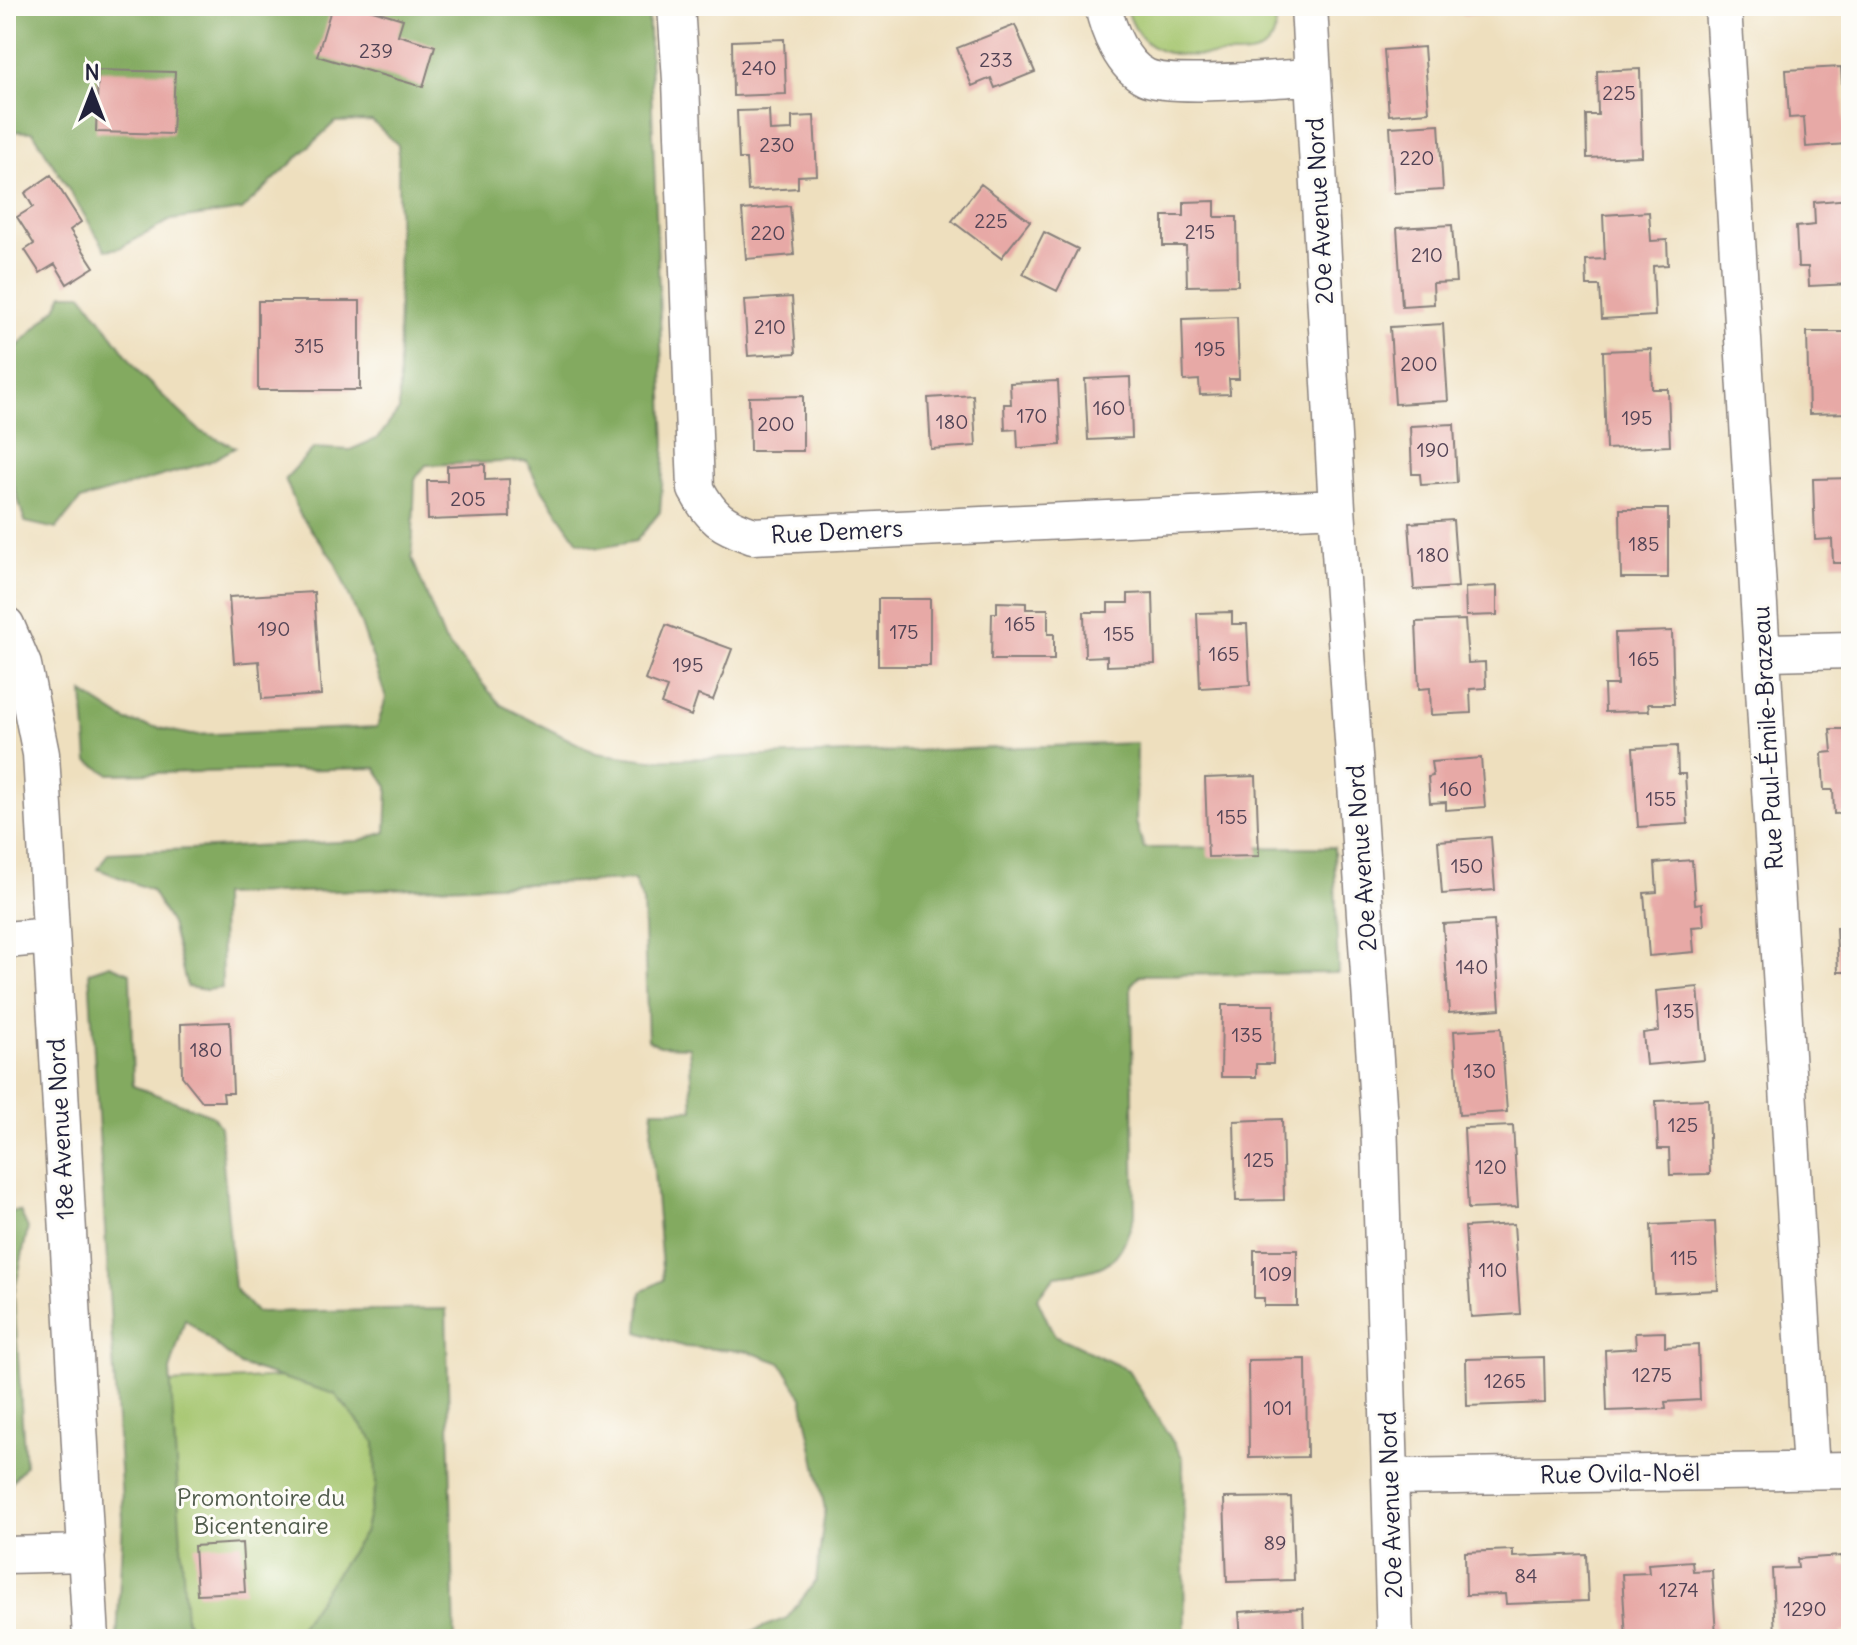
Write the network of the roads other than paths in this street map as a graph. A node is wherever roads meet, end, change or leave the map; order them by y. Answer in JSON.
{"nodes":[{"id":1,"x":676,"y":6,"type":"edge"},
{"id":2,"x":1103,"y":6,"type":"edge"},
{"id":3,"x":1309,"y":6,"type":"edge"},
{"id":4,"x":1723,"y":6,"type":"edge"},
{"id":5,"x":1312,"y":77,"type":"junction"},
{"id":6,"x":1337,"y":508,"type":"junction"},
{"id":7,"x":6,"y":625,"type":"edge"},
{"id":8,"x":1851,"y":650,"type":"edge"},
{"id":9,"x":1764,"y":652,"type":"junction"},
{"id":10,"x":50,"y":936,"type":"junction"},
{"id":11,"x":6,"y":940,"type":"edge"},
{"id":12,"x":1851,"y":1470,"type":"edge"},
{"id":13,"x":1811,"y":1471,"type":"junction"},
{"id":14,"x":1390,"y":1477,"type":"junction"},
{"id":15,"x":87,"y":1553,"type":"junction"},
{"id":16,"x":6,"y":1555,"type":"edge"},
{"id":17,"x":91,"y":1639,"type":"edge"},
{"id":18,"x":1395,"y":1639,"type":"edge"}],
"edges":[{"from":1,"to":6,"type":"street","name":"Rue Demers"},
{"from":2,"to":5,"type":"street"},
{"from":3,"to":5,"type":"street","name":"20e Avenue Nord"},
{"from":4,"to":9,"type":"street","name":"Rue Paul-Émile-Brazeau"},
{"from":5,"to":6,"type":"street","name":"20e Avenue Nord"},
{"from":6,"to":14,"type":"street","name":"20e Avenue Nord"},
{"from":7,"to":10,"type":"street","name":"18e Avenue Nord"},
{"from":8,"to":9,"type":"street"},
{"from":9,"to":13,"type":"street","name":"Rue Paul-Émile-Brazeau"},
{"from":10,"to":11,"type":"street"},
{"from":10,"to":15,"type":"street","name":"18e Avenue Nord"},
{"from":12,"to":13,"type":"street","name":"Rue Ovila-Noël"},
{"from":13,"to":14,"type":"street","name":"Rue Ovila-Noël"},
{"from":14,"to":18,"type":"street","name":"20e Avenue Nord"},
{"from":15,"to":16,"type":"street"},
{"from":15,"to":17,"type":"street","name":"18e Avenue Nord"}]}
